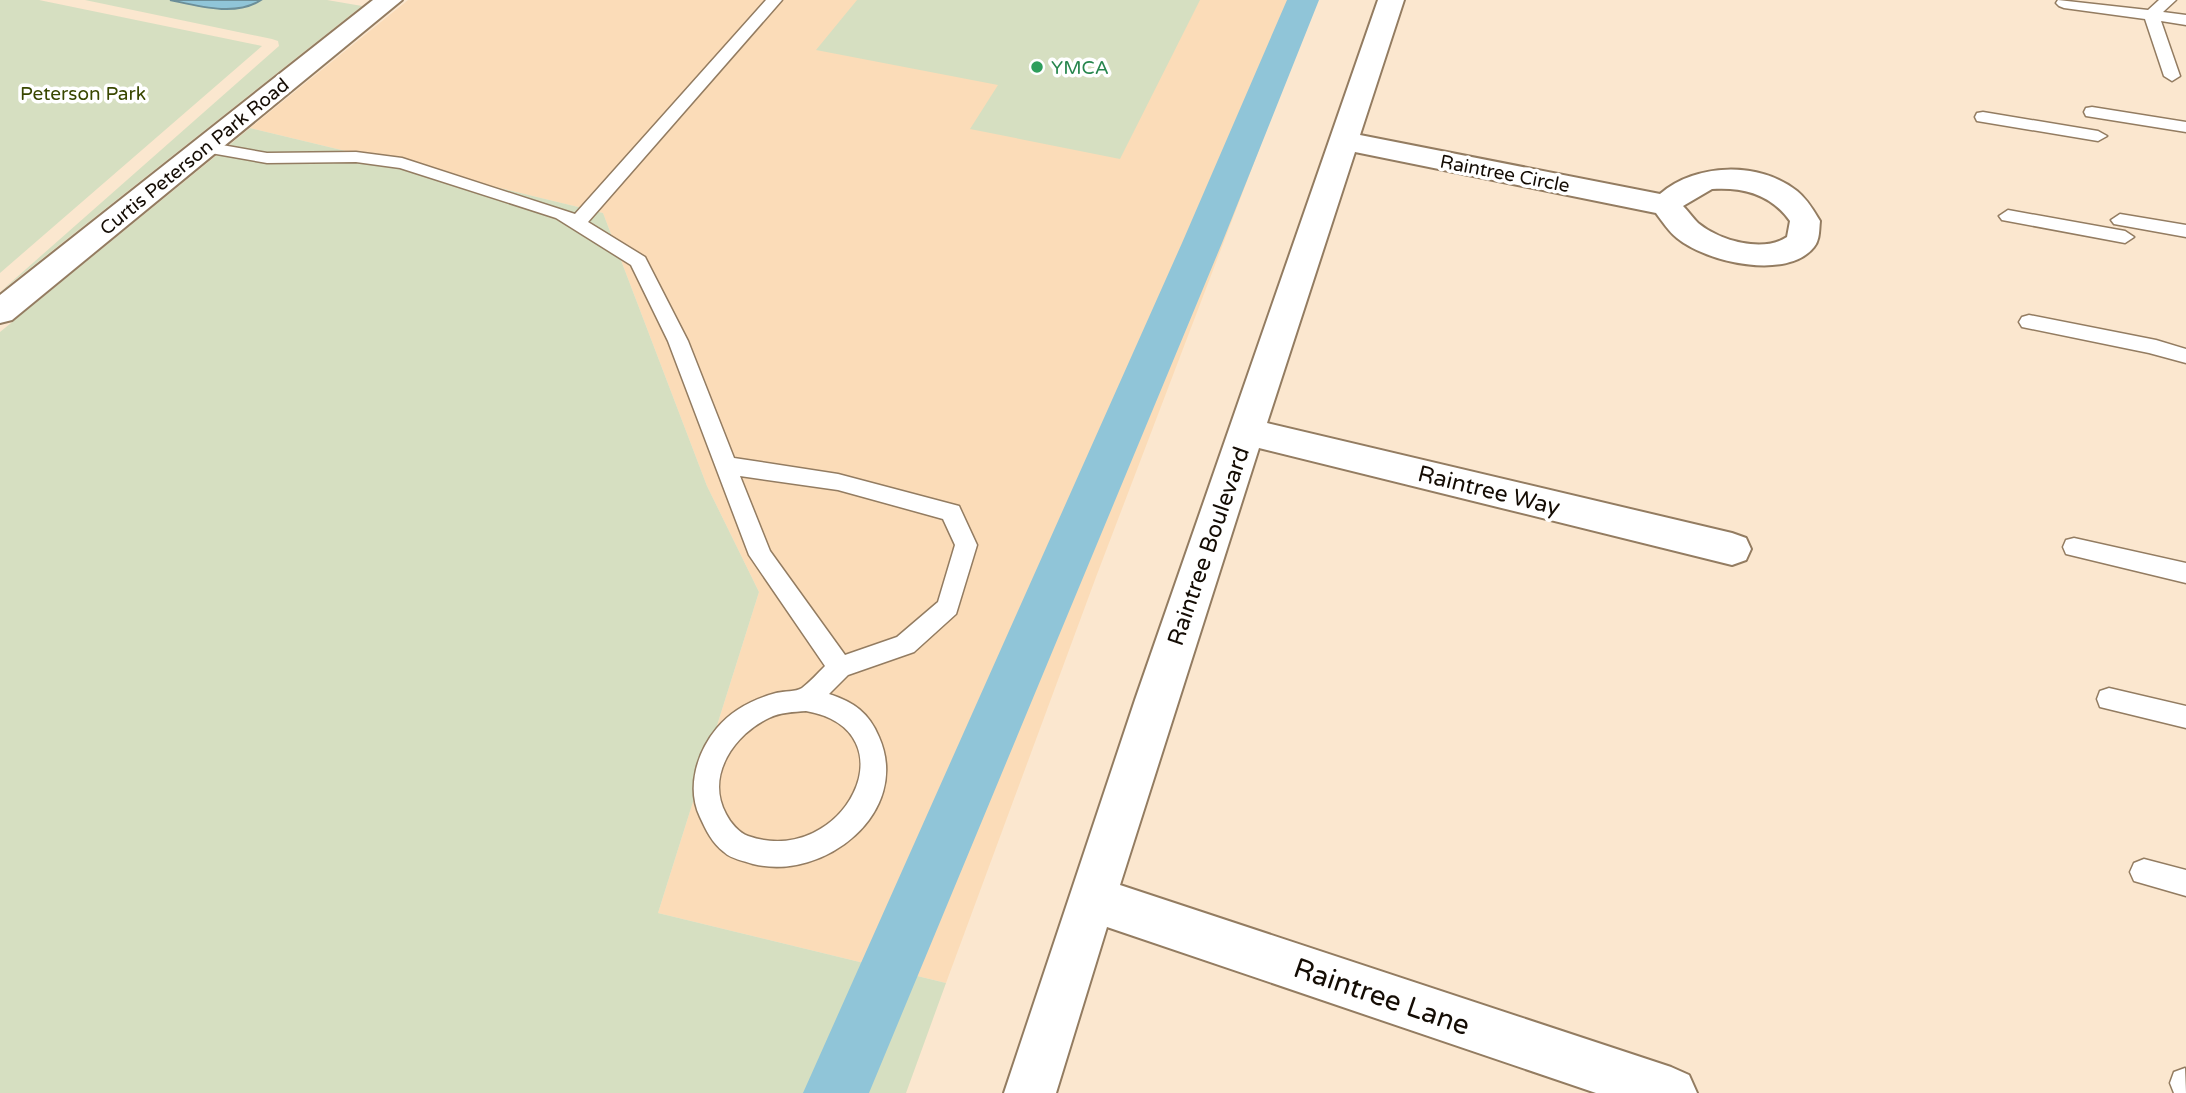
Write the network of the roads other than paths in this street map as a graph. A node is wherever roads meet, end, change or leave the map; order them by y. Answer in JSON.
{"nodes":[{"id":1,"x":389,"y":0,"type":"edge"},
{"id":2,"x":774,"y":0,"type":"edge"},
{"id":3,"x":1391,"y":0,"type":"edge"},
{"id":4,"x":2168,"y":0,"type":"edge"},
{"id":5,"x":2064,"y":3,"type":"dead end"},
{"id":6,"x":2151,"y":15,"type":"junction"},
{"id":7,"x":2186,"y":20,"type":"edge"},
{"id":8,"x":2172,"y":76,"type":"dead end"},
{"id":9,"x":2092,"y":112,"type":"dead end"},
{"id":10,"x":1983,"y":117,"type":"dead end"},
{"id":11,"x":2186,"y":127,"type":"edge"},
{"id":12,"x":2098,"y":136,"type":"dead end"},
{"id":13,"x":1344,"y":141,"type":"junction"},
{"id":14,"x":205,"y":147,"type":"junction"},
{"id":15,"x":1665,"y":205,"type":"dead end"},
{"id":16,"x":2007,"y":216,"type":"dead end"},
{"id":17,"x":578,"y":223,"type":"junction"},
{"id":18,"x":2186,"y":231,"type":"edge"},
{"id":19,"x":0,"y":312,"type":"edge"},
{"id":20,"x":2029,"y":322,"type":"dead end"},
{"id":21,"x":2186,"y":356,"type":"edge"},
{"id":22,"x":1246,"y":430,"type":"junction"},
{"id":23,"x":725,"y":465,"type":"junction"},
{"id":24,"x":2074,"y":547,"type":"dead end"},
{"id":25,"x":1731,"y":549,"type":"dead end"},
{"id":26,"x":2186,"y":573,"type":"edge"},
{"id":27,"x":840,"y":667,"type":"junction"},
{"id":28,"x":2109,"y":699,"type":"dead end"},
{"id":29,"x":806,"y":700,"type":"junction"},
{"id":30,"x":2186,"y":718,"type":"edge"},
{"id":31,"x":2144,"y":872,"type":"dead end"},
{"id":32,"x":2186,"y":883,"type":"edge"},
{"id":33,"x":1093,"y":899,"type":"junction"},
{"id":34,"x":1030,"y":1093,"type":"edge"},
{"id":35,"x":1671,"y":1093,"type":"edge"}],
"edges":[{"from":1,"to":14,"type":"street","name":"Curtis Peterson Park Road"},
{"from":2,"to":17,"type":"lane"},
{"from":3,"to":13,"type":"street","name":"Raintree Boulevard"},
{"from":4,"to":6,"type":"lane"},
{"from":5,"to":6,"type":"lane"},
{"from":6,"to":7,"type":"lane"},
{"from":6,"to":8,"type":"lane"},
{"from":9,"to":11,"type":"lane"},
{"from":10,"to":12,"type":"lane"},
{"from":13,"to":15,"type":"street","name":"Raintree Circle"},
{"from":13,"to":22,"type":"street","name":"Raintree Boulevard"},
{"from":14,"to":17,"type":"lane"},
{"from":14,"to":19,"type":"street","name":"Curtis Peterson Park Road"},
{"from":16,"to":18,"type":"lane"},
{"from":17,"to":23,"type":"lane"},
{"from":20,"to":21,"type":"lane"},
{"from":22,"to":25,"type":"street","name":"Raintree Way"},
{"from":22,"to":33,"type":"street","name":"Raintree Boulevard"},
{"from":23,"to":27,"type":"lane"},
{"from":23,"to":27,"type":"lane"},
{"from":24,"to":26,"type":"lane"},
{"from":27,"to":29,"type":"lane"},
{"from":28,"to":30,"type":"lane"},
{"from":29,"to":29,"type":"lane"},
{"from":31,"to":32,"type":"lane"},
{"from":33,"to":34,"type":"street","name":"Raintree Boulevard"},
{"from":33,"to":35,"type":"street","name":"Raintree Lane"}]}
